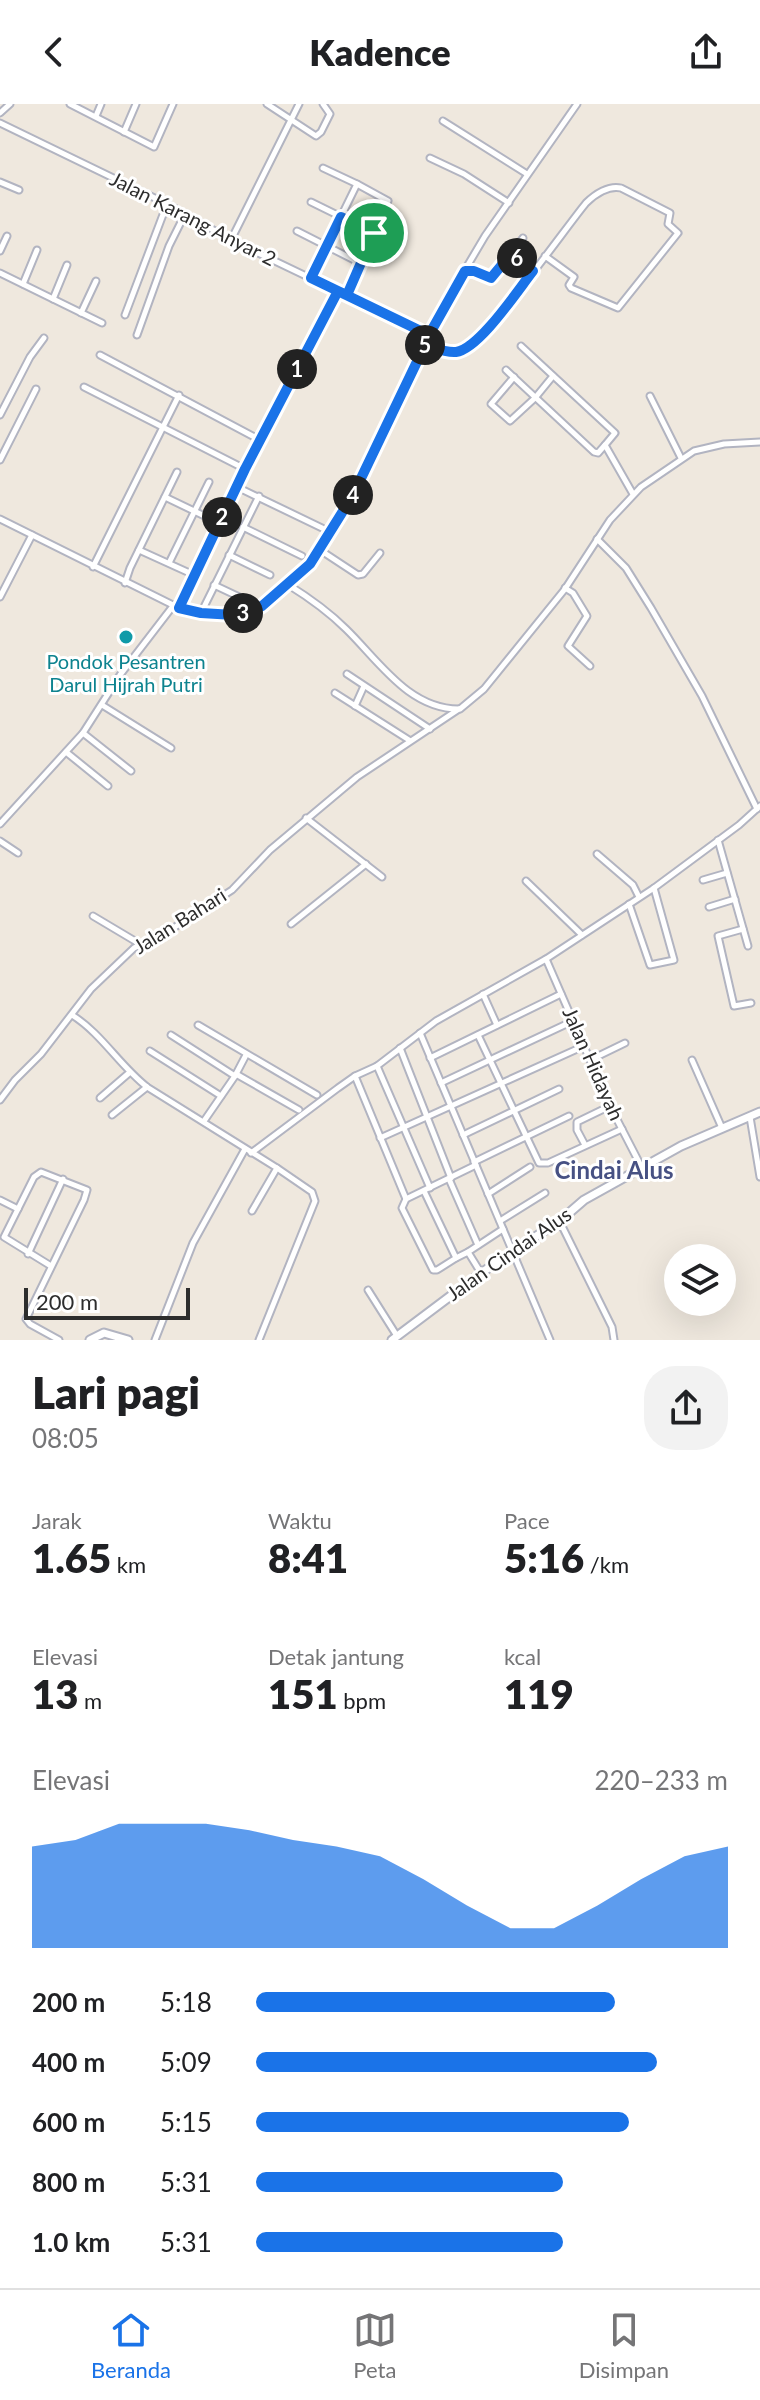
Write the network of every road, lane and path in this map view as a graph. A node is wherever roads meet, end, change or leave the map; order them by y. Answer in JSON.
{"nodes":[{"id":1,"x":10,"y":104,"type":"edge"},
{"id":2,"x":70,"y":104,"type":"edge"},
{"id":3,"x":101,"y":104,"type":"edge"},
{"id":4,"x":136,"y":104,"type":"edge"},
{"id":5,"x":173,"y":104,"type":"edge"},
{"id":6,"x":267,"y":104,"type":"edge"},
{"id":7,"x":299,"y":104,"type":"edge"},
{"id":8,"x":323,"y":104,"type":"edge"},
{"id":9,"x":577,"y":104,"type":"edge"},
{"id":10,"x":0,"y":113,"type":"edge"},
{"id":11,"x":96,"y":116,"type":"junction"},
{"id":12,"x":291,"y":118,"type":"junction"},
{"id":13,"x":443,"y":121,"type":"dead end"},
{"id":14,"x":0,"y":123,"type":"edge"},
{"id":15,"x":123,"y":133,"type":"junction"},
{"id":16,"x":430,"y":158,"type":"dead end"},
{"id":17,"x":323,"y":168,"type":"dead end"},
{"id":18,"x":527,"y":174,"type":"junction"},
{"id":19,"x":0,"y":182,"type":"edge"},
{"id":20,"x":357,"y":184,"type":"junction"},
{"id":21,"x":19,"y":190,"type":"dead end"},
{"id":22,"x":311,"y":202,"type":"dead end"},
{"id":23,"x":509,"y":203,"type":"junction"},
{"id":24,"x":167,"y":204,"type":"junction"},
{"id":25,"x":184,"y":216,"type":"junction"},
{"id":26,"x":341,"y":217,"type":"junction"},
{"id":27,"x":297,"y":231,"type":"dead end"},
{"id":28,"x":374,"y":233,"type":"junction"},
{"id":29,"x":7,"y":236,"type":"dead end"},
{"id":30,"x":523,"y":238,"type":"dead end"},
{"id":31,"x":231,"y":240,"type":"junction"},
{"id":32,"x":326,"y":246,"type":"junction"},
{"id":33,"x":37,"y":250,"type":"dead end"},
{"id":34,"x":0,"y":252,"type":"edge"},
{"id":35,"x":511,"y":254,"type":"junction"},
{"id":36,"x":545,"y":256,"type":"junction"},
{"id":37,"x":360,"y":263,"type":"junction"},
{"id":38,"x":67,"y":265,"type":"dead end"},
{"id":39,"x":465,"y":271,"type":"junction"},
{"id":40,"x":533,"y":271,"type":"junction"},
{"id":41,"x":0,"y":273,"type":"edge"},
{"id":42,"x":311,"y":278,"type":"junction"},
{"id":43,"x":96,"y":281,"type":"dead end"},
{"id":44,"x":23,"y":284,"type":"junction"},
{"id":45,"x":338,"y":291,"type":"junction"},
{"id":46,"x":347,"y":295,"type":"junction"},
{"id":47,"x":53,"y":299,"type":"junction"},
{"id":48,"x":81,"y":313,"type":"junction"},
{"id":49,"x":125,"y":315,"type":"dead end"},
{"id":50,"x":102,"y":323,"type":"dead end"},
{"id":51,"x":137,"y":335,"type":"dead end"},
{"id":52,"x":429,"y":335,"type":"junction"},
{"id":53,"x":44,"y":338,"type":"dead end"},
{"id":54,"x":425,"y":345,"type":"junction"},
{"id":55,"x":521,"y":346,"type":"dead end"},
{"id":56,"x":100,"y":355,"type":"dead end"},
{"id":57,"x":506,"y":370,"type":"dead end"},
{"id":58,"x":553,"y":376,"type":"junction"},
{"id":59,"x":514,"y":377,"type":"junction"},
{"id":60,"x":84,"y":387,"type":"dead end"},
{"id":61,"x":36,"y":389,"type":"dead end"},
{"id":62,"x":179,"y":395,"type":"junction"},
{"id":63,"x":650,"y":396,"type":"dead end"},
{"id":64,"x":535,"y":398,"type":"junction"},
{"id":65,"x":0,"y":415,"type":"edge"},
{"id":66,"x":163,"y":426,"type":"junction"},
{"id":67,"x":260,"y":440,"type":"junction"},
{"id":68,"x":760,"y":442,"type":"edge"},
{"id":69,"x":605,"y":445,"type":"junction"},
{"id":70,"x":681,"y":458,"type":"junction"},
{"id":71,"x":0,"y":460,"type":"edge"},
{"id":72,"x":245,"y":469,"type":"junction"},
{"id":73,"x":177,"y":472,"type":"dead end"},
{"id":74,"x":209,"y":482,"type":"dead end"},
{"id":75,"x":237,"y":487,"type":"junction"},
{"id":76,"x":633,"y":494,"type":"junction"},
{"id":77,"x":259,"y":496,"type":"junction"},
{"id":78,"x":165,"y":497,"type":"junction"},
{"id":79,"x":194,"y":511,"type":"junction"},
{"id":80,"x":0,"y":519,"type":"edge"},
{"id":81,"x":219,"y":523,"type":"junction"},
{"id":82,"x":243,"y":527,"type":"junction"},
{"id":83,"x":322,"y":528,"type":"dead end"},
{"id":84,"x":32,"y":535,"type":"junction"},
{"id":85,"x":597,"y":539,"type":"junction"},
{"id":86,"x":139,"y":550,"type":"junction"},
{"id":87,"x":320,"y":550,"type":"junction"},
{"id":88,"x":380,"y":553,"type":"dead end"},
{"id":89,"x":229,"y":555,"type":"junction"},
{"id":90,"x":302,"y":556,"type":"dead end"},
{"id":91,"x":169,"y":563,"type":"junction"},
{"id":92,"x":93,"y":567,"type":"junction"},
{"id":93,"x":194,"y":575,"type":"junction"},
{"id":94,"x":270,"y":575,"type":"dead end"},
{"id":95,"x":125,"y":583,"type":"junction"},
{"id":96,"x":287,"y":584,"type":"junction"},
{"id":97,"x":214,"y":585,"type":"junction"},
{"id":98,"x":565,"y":588,"type":"junction"},
{"id":99,"x":0,"y":597,"type":"edge"},
{"id":100,"x":248,"y":601,"type":"dead end"},
{"id":101,"x":176,"y":607,"type":"junction"},
{"id":102,"x":201,"y":613,"type":"junction"},
{"id":103,"x":590,"y":666,"type":"dead end"},
{"id":104,"x":347,"y":674,"type":"dead end"},
{"id":105,"x":364,"y":686,"type":"junction"},
{"id":106,"x":335,"y":693,"type":"dead end"},
{"id":107,"x":102,"y":705,"type":"junction"},
{"id":108,"x":355,"y":706,"type":"junction"},
{"id":109,"x":460,"y":709,"type":"junction"},
{"id":110,"x":430,"y":729,"type":"junction"},
{"id":111,"x":83,"y":733,"type":"junction"},
{"id":112,"x":409,"y":740,"type":"junction"},
{"id":113,"x":171,"y":748,"type":"dead end"},
{"id":114,"x":66,"y":752,"type":"junction"},
{"id":115,"x":131,"y":771,"type":"dead end"},
{"id":116,"x":108,"y":786,"type":"dead end"},
{"id":117,"x":758,"y":807,"type":"edge"},
{"id":118,"x":306,"y":818,"type":"junction"},
{"id":119,"x":0,"y":824,"type":"edge"},
{"id":120,"x":718,"y":840,"type":"junction"},
{"id":121,"x":0,"y":841,"type":"edge"},
{"id":122,"x":18,"y":853,"type":"dead end"},
{"id":123,"x":597,"y":854,"type":"dead end"},
{"id":124,"x":366,"y":864,"type":"junction"},
{"id":125,"x":727,"y":873,"type":"junction"},
{"id":126,"x":382,"y":877,"type":"dead end"},
{"id":127,"x":703,"y":880,"type":"dead end"},
{"id":128,"x":526,"y":881,"type":"dead end"},
{"id":129,"x":654,"y":888,"type":"junction"},
{"id":130,"x":639,"y":897,"type":"junction"},
{"id":131,"x":735,"y":899,"type":"junction"},
{"id":132,"x":629,"y":904,"type":"junction"},
{"id":133,"x":709,"y":907,"type":"dead end"},
{"id":134,"x":93,"y":916,"type":"dead end"},
{"id":135,"x":291,"y":924,"type":"dead end"},
{"id":136,"x":743,"y":929,"type":"junction"},
{"id":137,"x":582,"y":935,"type":"junction"},
{"id":138,"x":140,"y":944,"type":"junction"},
{"id":139,"x":748,"y":946,"type":"dead end"},
{"id":140,"x":546,"y":959,"type":"junction"},
{"id":141,"x":483,"y":994,"type":"junction"},
{"id":142,"x":561,"y":994,"type":"junction"},
{"id":143,"x":751,"y":1003,"type":"dead end"},
{"id":144,"x":72,"y":1015,"type":"junction"},
{"id":145,"x":573,"y":1021,"type":"junction"},
{"id":146,"x":198,"y":1025,"type":"dead end"},
{"id":147,"x":497,"y":1025,"type":"junction"},
{"id":148,"x":420,"y":1033,"type":"junction"},
{"id":149,"x":171,"y":1035,"type":"dead end"},
{"id":150,"x":478,"y":1035,"type":"junction"},
{"id":151,"x":625,"y":1043,"type":"dead end"},
{"id":152,"x":584,"y":1046,"type":"junction"},
{"id":153,"x":400,"y":1048,"type":"junction"},
{"id":154,"x":150,"y":1051,"type":"dead end"},
{"id":155,"x":246,"y":1055,"type":"junction"},
{"id":156,"x":430,"y":1058,"type":"junction"},
{"id":157,"x":490,"y":1059,"type":"junction"},
{"id":158,"x":590,"y":1060,"type":"junction"},
{"id":159,"x":692,"y":1060,"type":"dead end"},
{"id":160,"x":377,"y":1066,"type":"junction"},
{"id":161,"x":129,"y":1073,"type":"junction"},
{"id":162,"x":235,"y":1075,"type":"junction"},
{"id":163,"x":355,"y":1076,"type":"junction"},
{"id":164,"x":441,"y":1083,"type":"junction"},
{"id":165,"x":502,"y":1085,"type":"junction"},
{"id":166,"x":147,"y":1087,"type":"junction"},
{"id":167,"x":559,"y":1089,"type":"dead end"},
{"id":168,"x":317,"y":1095,"type":"dead end"},
{"id":169,"x":221,"y":1096,"type":"junction"},
{"id":170,"x":100,"y":1098,"type":"dead end"},
{"id":171,"x":0,"y":1100,"type":"edge"},
{"id":172,"x":610,"y":1106,"type":"junction"},
{"id":173,"x":451,"y":1108,"type":"junction"},
{"id":174,"x":299,"y":1110,"type":"dead end"},
{"id":175,"x":514,"y":1110,"type":"junction"},
{"id":176,"x":760,"y":1112,"type":"edge"},
{"id":177,"x":112,"y":1115,"type":"dead end"},
{"id":178,"x":569,"y":1116,"type":"dead end"},
{"id":179,"x":750,"y":1117,"type":"junction"},
{"id":180,"x":427,"y":1118,"type":"junction"},
{"id":181,"x":204,"y":1121,"type":"junction"},
{"id":182,"x":404,"y":1128,"type":"junction"},
{"id":183,"x":722,"y":1128,"type":"junction"},
{"id":184,"x":622,"y":1129,"type":"junction"},
{"id":185,"x":463,"y":1135,"type":"junction"},
{"id":186,"x":526,"y":1137,"type":"junction"},
{"id":187,"x":380,"y":1138,"type":"junction"},
{"id":188,"x":585,"y":1145,"type":"junction"},
{"id":189,"x":248,"y":1151,"type":"junction"},
{"id":190,"x":475,"y":1164,"type":"junction"},
{"id":191,"x":530,"y":1167,"type":"dead end"},
{"id":192,"x":277,"y":1168,"type":"junction"},
{"id":193,"x":642,"y":1168,"type":"junction"},
{"id":194,"x":760,"y":1177,"type":"edge"},
{"id":195,"x":450,"y":1178,"type":"junction"},
{"id":196,"x":63,"y":1179,"type":"junction"},
{"id":197,"x":427,"y":1190,"type":"junction"},
{"id":198,"x":545,"y":1193,"type":"dead end"},
{"id":199,"x":488,"y":1194,"type":"junction"},
{"id":200,"x":406,"y":1199,"type":"junction"},
{"id":201,"x":0,"y":1200,"type":"edge"},
{"id":202,"x":18,"y":1209,"type":"junction"},
{"id":203,"x":252,"y":1211,"type":"dead end"},
{"id":204,"x":559,"y":1220,"type":"junction"},
{"id":205,"x":500,"y":1221,"type":"junction"},
{"id":206,"x":503,"y":1229,"type":"junction"},
{"id":207,"x":2,"y":1237,"type":"edge"},
{"id":208,"x":478,"y":1245,"type":"junction"},
{"id":209,"x":468,"y":1252,"type":"junction"},
{"id":210,"x":513,"y":1252,"type":"junction"},
{"id":211,"x":28,"y":1254,"type":"junction"},
{"id":212,"x":456,"y":1258,"type":"junction"},
{"id":213,"x":51,"y":1266,"type":"junction"},
{"id":214,"x":481,"y":1273,"type":"junction"},
{"id":215,"x":368,"y":1290,"type":"dead end"},
{"id":216,"x":394,"y":1338,"type":"edge"},
{"id":217,"x":59,"y":1340,"type":"edge"},
{"id":218,"x":90,"y":1340,"type":"edge"},
{"id":219,"x":128,"y":1340,"type":"edge"},
{"id":220,"x":155,"y":1340,"type":"edge"},
{"id":221,"x":259,"y":1340,"type":"edge"},
{"id":222,"x":550,"y":1340,"type":"edge"},
{"id":223,"x":614,"y":1340,"type":"edge"}],
"edges":[{"from":1,"to":10,"type":"street"},
{"from":2,"to":11,"type":"street"},
{"from":3,"to":11,"type":"street"},
{"from":4,"to":15,"type":"street"},
{"from":5,"to":15,"type":"street"},
{"from":6,"to":12,"type":"street"},
{"from":7,"to":12,"type":"street"},
{"from":8,"to":12,"type":"street"},
{"from":9,"to":18,"type":"street"},
{"from":11,"to":15,"type":"street"},
{"from":12,"to":31,"type":"street"},
{"from":13,"to":18,"type":"street"},
{"from":14,"to":24,"type":"street","name":"Jalan Karang Anyar 2"},
{"from":16,"to":23,"type":"street"},
{"from":17,"to":20,"type":"street"},
{"from":18,"to":23,"type":"street"},
{"from":19,"to":21,"type":"street"},
{"from":20,"to":26,"type":"street"},
{"from":20,"to":28,"type":"street"},
{"from":22,"to":26,"type":"street"},
{"from":23,"to":39,"type":"street"},
{"from":24,"to":25,"type":"street","name":"Jalan Karang Anyar 2"},
{"from":24,"to":49,"type":"street"},
{"from":25,"to":31,"type":"street","name":"Jalan Karang Anyar 2"},
{"from":25,"to":51,"type":"street"},
{"from":26,"to":28,"type":"street"},
{"from":26,"to":32,"type":"street"},
{"from":27,"to":32,"type":"street"},
{"from":28,"to":37,"type":"street"},
{"from":29,"to":34,"type":"street"},
{"from":30,"to":35,"type":"street"},
{"from":31,"to":42,"type":"street","name":"Jalan Karang Anyar 2"},
{"from":32,"to":37,"type":"street"},
{"from":32,"to":42,"type":"street"},
{"from":33,"to":44,"type":"street"},
{"from":35,"to":39,"type":"street"},
{"from":35,"to":40,"type":"street"},
{"from":36,"to":36,"type":"street"},
{"from":36,"to":40,"type":"street"},
{"from":37,"to":46,"type":"street"},
{"from":38,"to":47,"type":"street"},
{"from":39,"to":52,"type":"street"},
{"from":40,"to":54,"type":"street"},
{"from":41,"to":44,"type":"street"},
{"from":42,"to":45,"type":"street","name":"Jalan Karang Anyar 2"},
{"from":43,"to":48,"type":"street"},
{"from":44,"to":47,"type":"street"},
{"from":45,"to":46,"type":"street","name":"Jalan Karang Anyar 2"},
{"from":45,"to":67,"type":"street"},
{"from":46,"to":52,"type":"street","name":"Jalan Karang Anyar 2"},
{"from":47,"to":48,"type":"street"},
{"from":48,"to":50,"type":"street"},
{"from":52,"to":54,"type":"street"},
{"from":53,"to":65,"type":"street"},
{"from":54,"to":87,"type":"street"},
{"from":55,"to":58,"type":"street"},
{"from":56,"to":62,"type":"street"},
{"from":57,"to":59,"type":"street"},
{"from":58,"to":64,"type":"street"},
{"from":58,"to":69,"type":"street"},
{"from":59,"to":64,"type":"street"},
{"from":59,"to":64,"type":"street"},
{"from":60,"to":66,"type":"street"},
{"from":61,"to":71,"type":"street"},
{"from":62,"to":66,"type":"street"},
{"from":62,"to":67,"type":"street"},
{"from":63,"to":70,"type":"street"},
{"from":64,"to":69,"type":"street"},
{"from":66,"to":72,"type":"street"},
{"from":66,"to":92,"type":"street"},
{"from":67,"to":72,"type":"street"},
{"from":68,"to":70,"type":"street","name":"Jalan Bahari"},
{"from":69,"to":76,"type":"street"},
{"from":70,"to":76,"type":"street","name":"Jalan Bahari"},
{"from":72,"to":75,"type":"street"},
{"from":73,"to":78,"type":"street"},
{"from":74,"to":79,"type":"street"},
{"from":75,"to":77,"type":"street"},
{"from":75,"to":81,"type":"street"},
{"from":76,"to":85,"type":"street","name":"Jalan Bahari"},
{"from":77,"to":82,"type":"street"},
{"from":77,"to":83,"type":"street"},
{"from":78,"to":79,"type":"street"},
{"from":78,"to":86,"type":"street"},
{"from":79,"to":81,"type":"street"},
{"from":79,"to":91,"type":"street"},
{"from":80,"to":84,"type":"street"},
{"from":81,"to":93,"type":"street"},
{"from":82,"to":89,"type":"street"},
{"from":82,"to":90,"type":"street"},
{"from":84,"to":92,"type":"street"},
{"from":84,"to":99,"type":"street"},
{"from":85,"to":98,"type":"street","name":"Jalan Bahari"},
{"from":85,"to":117,"type":"street"},
{"from":86,"to":91,"type":"street"},
{"from":86,"to":95,"type":"street"},
{"from":87,"to":88,"type":"street"},
{"from":87,"to":96,"type":"street"},
{"from":89,"to":94,"type":"street"},
{"from":89,"to":97,"type":"street"},
{"from":91,"to":93,"type":"street"},
{"from":92,"to":95,"type":"street"},
{"from":93,"to":101,"type":"street"},
{"from":95,"to":101,"type":"street"},
{"from":96,"to":102,"type":"street"},
{"from":96,"to":109,"type":"street"},
{"from":97,"to":100,"type":"street"},
{"from":97,"to":102,"type":"street"},
{"from":98,"to":103,"type":"street"},
{"from":98,"to":109,"type":"street","name":"Jalan Bahari"},
{"from":101,"to":102,"type":"street"},
{"from":101,"to":107,"type":"street"},
{"from":104,"to":105,"type":"street"},
{"from":105,"to":108,"type":"street"},
{"from":105,"to":110,"type":"street"},
{"from":106,"to":108,"type":"street"},
{"from":107,"to":111,"type":"street"},
{"from":107,"to":113,"type":"street"},
{"from":108,"to":112,"type":"street"},
{"from":109,"to":110,"type":"street","name":"Jalan Bahari"},
{"from":110,"to":112,"type":"street","name":"Jalan Bahari"},
{"from":111,"to":114,"type":"street"},
{"from":111,"to":115,"type":"street"},
{"from":112,"to":118,"type":"street","name":"Jalan Bahari"},
{"from":114,"to":116,"type":"street"},
{"from":114,"to":119,"type":"street"},
{"from":117,"to":120,"type":"street"},
{"from":118,"to":124,"type":"street"},
{"from":118,"to":138,"type":"street","name":"Jalan Bahari"},
{"from":120,"to":125,"type":"street"},
{"from":120,"to":129,"type":"street"},
{"from":121,"to":122,"type":"street"},
{"from":123,"to":130,"type":"street"},
{"from":124,"to":126,"type":"street"},
{"from":124,"to":135,"type":"street"},
{"from":125,"to":127,"type":"street"},
{"from":125,"to":131,"type":"street"},
{"from":128,"to":137,"type":"street"},
{"from":129,"to":130,"type":"street"},
{"from":129,"to":132,"type":"street"},
{"from":130,"to":132,"type":"street"},
{"from":131,"to":133,"type":"street"},
{"from":131,"to":136,"type":"street"},
{"from":132,"to":137,"type":"street"},
{"from":134,"to":138,"type":"street"},
{"from":136,"to":139,"type":"street"},
{"from":136,"to":143,"type":"street"},
{"from":137,"to":140,"type":"street"},
{"from":138,"to":144,"type":"street","name":"Jalan Bahari"},
{"from":140,"to":141,"type":"street"},
{"from":140,"to":142,"type":"street","name":"Jalan Hidayah"},
{"from":141,"to":147,"type":"street"},
{"from":141,"to":148,"type":"street"},
{"from":142,"to":145,"type":"street","name":"Jalan Hidayah"},
{"from":142,"to":147,"type":"street"},
{"from":144,"to":161,"type":"street"},
{"from":144,"to":171,"type":"street","name":"Jalan Bahari"},
{"from":145,"to":152,"type":"street","name":"Jalan Hidayah"},
{"from":145,"to":157,"type":"street"},
{"from":146,"to":155,"type":"street"},
{"from":147,"to":150,"type":"street"},
{"from":148,"to":153,"type":"street"},
{"from":148,"to":156,"type":"street"},
{"from":149,"to":162,"type":"street"},
{"from":150,"to":156,"type":"street"},
{"from":150,"to":157,"type":"street"},
{"from":151,"to":158,"type":"street"},
{"from":152,"to":158,"type":"street","name":"Jalan Hidayah"},
{"from":152,"to":165,"type":"street"},
{"from":153,"to":160,"type":"street"},
{"from":153,"to":180,"type":"street"},
{"from":154,"to":169,"type":"street"},
{"from":155,"to":162,"type":"street"},
{"from":155,"to":168,"type":"street"},
{"from":156,"to":164,"type":"street"},
{"from":157,"to":164,"type":"street"},
{"from":157,"to":165,"type":"street"},
{"from":158,"to":172,"type":"street","name":"Jalan Hidayah"},
{"from":159,"to":183,"type":"street"},
{"from":160,"to":163,"type":"street"},
{"from":160,"to":182,"type":"street"},
{"from":161,"to":166,"type":"street"},
{"from":161,"to":170,"type":"street"},
{"from":162,"to":169,"type":"street"},
{"from":162,"to":174,"type":"street"},
{"from":163,"to":187,"type":"street"},
{"from":163,"to":189,"type":"street"},
{"from":164,"to":173,"type":"street"},
{"from":165,"to":173,"type":"street"},
{"from":165,"to":175,"type":"street"},
{"from":166,"to":177,"type":"street"},
{"from":166,"to":181,"type":"street"},
{"from":167,"to":175,"type":"street"},
{"from":169,"to":181,"type":"street"},
{"from":172,"to":184,"type":"street","name":"Jalan Hidayah"},
{"from":172,"to":188,"type":"street"},
{"from":173,"to":180,"type":"street"},
{"from":173,"to":185,"type":"street"},
{"from":175,"to":185,"type":"street"},
{"from":175,"to":186,"type":"street"},
{"from":176,"to":179,"type":"street","name":"Jalan Cindai Alus"},
{"from":178,"to":186,"type":"street"},
{"from":179,"to":183,"type":"street","name":"Jalan Cindai Alus"},
{"from":179,"to":194,"type":"street"},
{"from":180,"to":182,"type":"street"},
{"from":180,"to":195,"type":"street"},
{"from":181,"to":189,"type":"street"},
{"from":182,"to":187,"type":"street"},
{"from":182,"to":197,"type":"street"},
{"from":183,"to":193,"type":"street","name":"Jalan Cindai Alus"},
{"from":184,"to":188,"type":"street"},
{"from":184,"to":193,"type":"street","name":"Jalan Hidayah"},
{"from":185,"to":190,"type":"street"},
{"from":186,"to":188,"type":"street"},
{"from":186,"to":190,"type":"street"},
{"from":187,"to":200,"type":"street"},
{"from":189,"to":192,"type":"street"},
{"from":189,"to":220,"type":"street"},
{"from":190,"to":195,"type":"street"},
{"from":190,"to":199,"type":"street"},
{"from":191,"to":199,"type":"street"},
{"from":192,"to":203,"type":"street"},
{"from":192,"to":221,"type":"street"},
{"from":193,"to":204,"type":"street","name":"Jalan Cindai Alus"},
{"from":195,"to":197,"type":"street"},
{"from":195,"to":208,"type":"street"},
{"from":196,"to":202,"type":"street"},
{"from":196,"to":211,"type":"street"},
{"from":196,"to":213,"type":"street"},
{"from":197,"to":200,"type":"street"},
{"from":197,"to":212,"type":"street"},
{"from":198,"to":205,"type":"street"},
{"from":199,"to":205,"type":"street"},
{"from":200,"to":212,"type":"street"},
{"from":201,"to":202,"type":"street"},
{"from":202,"to":207,"type":"street"},
{"from":204,"to":210,"type":"street","name":"Jalan Cindai Alus"},
{"from":204,"to":223,"type":"street"},
{"from":205,"to":206,"type":"street"},
{"from":206,"to":208,"type":"street"},
{"from":206,"to":210,"type":"street"},
{"from":207,"to":211,"type":"street"},
{"from":208,"to":209,"type":"street"},
{"from":209,"to":212,"type":"street"},
{"from":209,"to":214,"type":"street"},
{"from":210,"to":214,"type":"street","name":"Jalan Cindai Alus"},
{"from":210,"to":222,"type":"street"},
{"from":211,"to":213,"type":"street"},
{"from":213,"to":217,"type":"street"},
{"from":214,"to":216,"type":"street","name":"Jalan Cindai Alus"},
{"from":215,"to":216,"type":"street"},
{"from":218,"to":219,"type":"street"}]}
